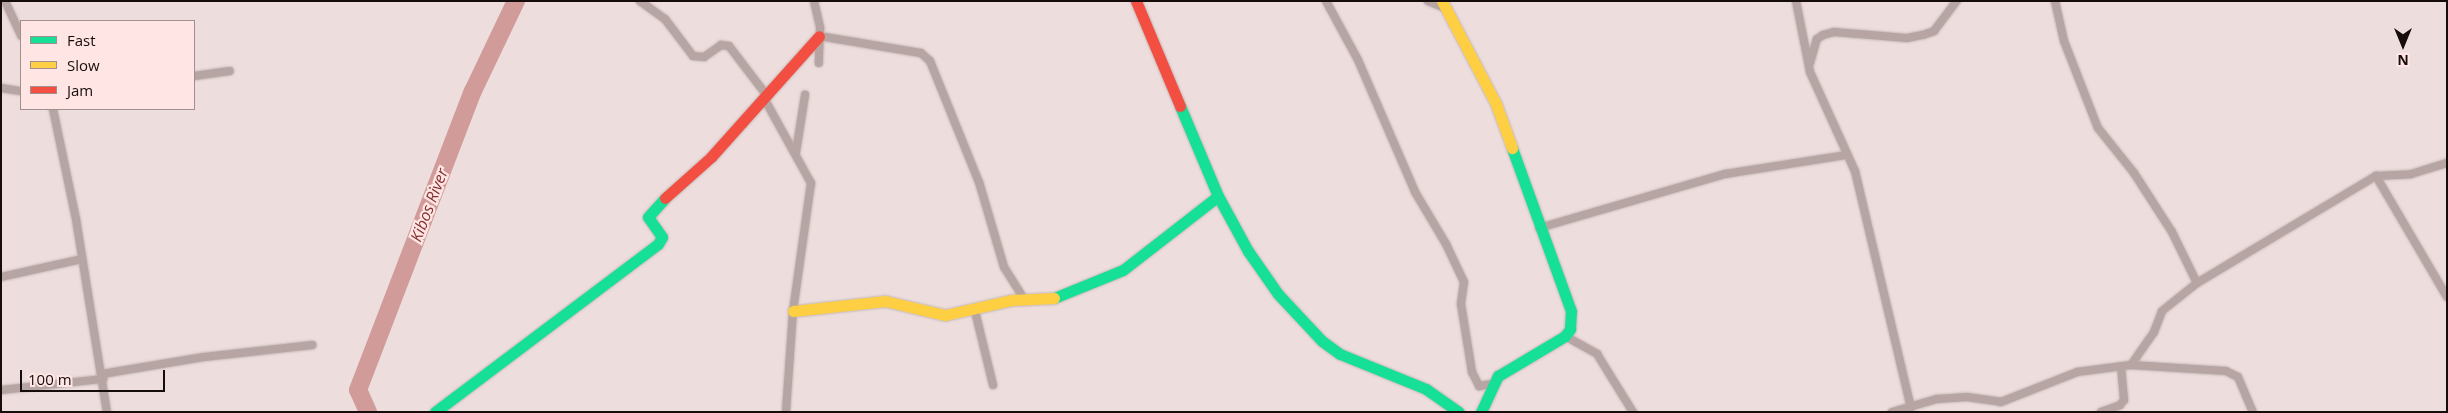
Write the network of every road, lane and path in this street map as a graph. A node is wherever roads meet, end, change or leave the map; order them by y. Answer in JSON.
{"nodes":[{"id":1,"x":5,"y":1,"type":"edge"},
{"id":2,"x":640,"y":1,"type":"edge"},
{"id":3,"x":814,"y":1,"type":"edge"},
{"id":4,"x":1136,"y":1,"type":"edge"},
{"id":5,"x":1326,"y":1,"type":"edge"},
{"id":6,"x":1428,"y":1,"type":"edge"},
{"id":7,"x":1796,"y":1,"type":"edge"},
{"id":8,"x":1957,"y":1,"type":"edge"},
{"id":9,"x":2054,"y":1,"type":"edge"},
{"id":10,"x":1442,"y":4,"type":"edge"},
{"id":11,"x":20,"y":33,"type":"edge"},
{"id":12,"x":819,"y":36,"type":"junction"},
{"id":13,"x":819,"y":64,"type":"dead end"},
{"id":14,"x":1809,"y":67,"type":"junction"},
{"id":15,"x":230,"y":71,"type":"dead end"},
{"id":16,"x":195,"y":76,"type":"edge"},
{"id":17,"x":1,"y":88,"type":"edge"},
{"id":18,"x":20,"y":91,"type":"edge"},
{"id":19,"x":805,"y":95,"type":"dead end"},
{"id":20,"x":766,"y":99,"type":"junction"},
{"id":21,"x":53,"y":110,"type":"edge"},
{"id":22,"x":796,"y":152,"type":"junction"},
{"id":23,"x":1846,"y":155,"type":"junction"},
{"id":24,"x":2447,"y":163,"type":"edge"},
{"id":25,"x":2376,"y":176,"type":"junction"},
{"id":26,"x":1218,"y":196,"type":"junction"},
{"id":27,"x":1539,"y":228,"type":"junction"},
{"id":28,"x":82,"y":259,"type":"junction"},
{"id":29,"x":1,"y":277,"type":"edge"},
{"id":30,"x":2197,"y":284,"type":"junction"},
{"id":31,"x":2447,"y":297,"type":"edge"},
{"id":32,"x":1024,"y":299,"type":"junction"},
{"id":33,"x":792,"y":311,"type":"junction"},
{"id":34,"x":975,"y":311,"type":"junction"},
{"id":35,"x":1565,"y":336,"type":"junction"},
{"id":36,"x":312,"y":345,"type":"dead end"},
{"id":37,"x":2131,"y":365,"type":"junction"},
{"id":38,"x":2121,"y":366,"type":"junction"},
{"id":39,"x":102,"y":376,"type":"junction"},
{"id":40,"x":1492,"y":384,"type":"junction"},
{"id":41,"x":993,"y":385,"type":"dead end"},
{"id":42,"x":1,"y":390,"type":"edge"},
{"id":43,"x":1911,"y":407,"type":"junction"},
{"id":44,"x":107,"y":412,"type":"edge"},
{"id":45,"x":435,"y":412,"type":"edge"},
{"id":46,"x":786,"y":412,"type":"edge"},
{"id":47,"x":1459,"y":412,"type":"edge"},
{"id":48,"x":1481,"y":412,"type":"edge"},
{"id":49,"x":1633,"y":412,"type":"edge"},
{"id":50,"x":1892,"y":412,"type":"edge"},
{"id":51,"x":2101,"y":412,"type":"edge"},
{"id":52,"x":2253,"y":412,"type":"edge"}],
"edges":[{"from":1,"to":11,"type":"street"},
{"from":2,"to":20,"type":"street"},
{"from":3,"to":12,"type":"street"},
{"from":4,"to":26,"type":"street"},
{"from":5,"to":40,"type":"street"},
{"from":6,"to":10,"type":"street"},
{"from":7,"to":14,"type":"street"},
{"from":8,"to":14,"type":"street"},
{"from":9,"to":30,"type":"street"},
{"from":10,"to":27,"type":"street"},
{"from":12,"to":13,"type":"street"},
{"from":12,"to":20,"type":"street"},
{"from":12,"to":32,"type":"street"},
{"from":14,"to":23,"type":"street"},
{"from":15,"to":16,"type":"street"},
{"from":17,"to":18,"type":"street"},
{"from":19,"to":22,"type":"street"},
{"from":20,"to":22,"type":"street"},
{"from":20,"to":45,"type":"street"},
{"from":21,"to":28,"type":"street"},
{"from":22,"to":33,"type":"street"},
{"from":23,"to":27,"type":"street"},
{"from":23,"to":43,"type":"street"},
{"from":24,"to":25,"type":"street"},
{"from":25,"to":30,"type":"street"},
{"from":25,"to":31,"type":"street"},
{"from":26,"to":32,"type":"street"},
{"from":26,"to":47,"type":"street"},
{"from":27,"to":35,"type":"street"},
{"from":28,"to":29,"type":"street"},
{"from":28,"to":39,"type":"street"},
{"from":30,"to":37,"type":"street"},
{"from":32,"to":34,"type":"street"},
{"from":33,"to":34,"type":"street"},
{"from":33,"to":46,"type":"street"},
{"from":34,"to":41,"type":"street"},
{"from":35,"to":40,"type":"street"},
{"from":35,"to":49,"type":"street"},
{"from":36,"to":39,"type":"street"},
{"from":37,"to":38,"type":"street"},
{"from":37,"to":52,"type":"street"},
{"from":38,"to":43,"type":"street"},
{"from":38,"to":51,"type":"street"},
{"from":39,"to":42,"type":"street"},
{"from":39,"to":44,"type":"street"},
{"from":40,"to":48,"type":"street"},
{"from":43,"to":50,"type":"street"}]}
